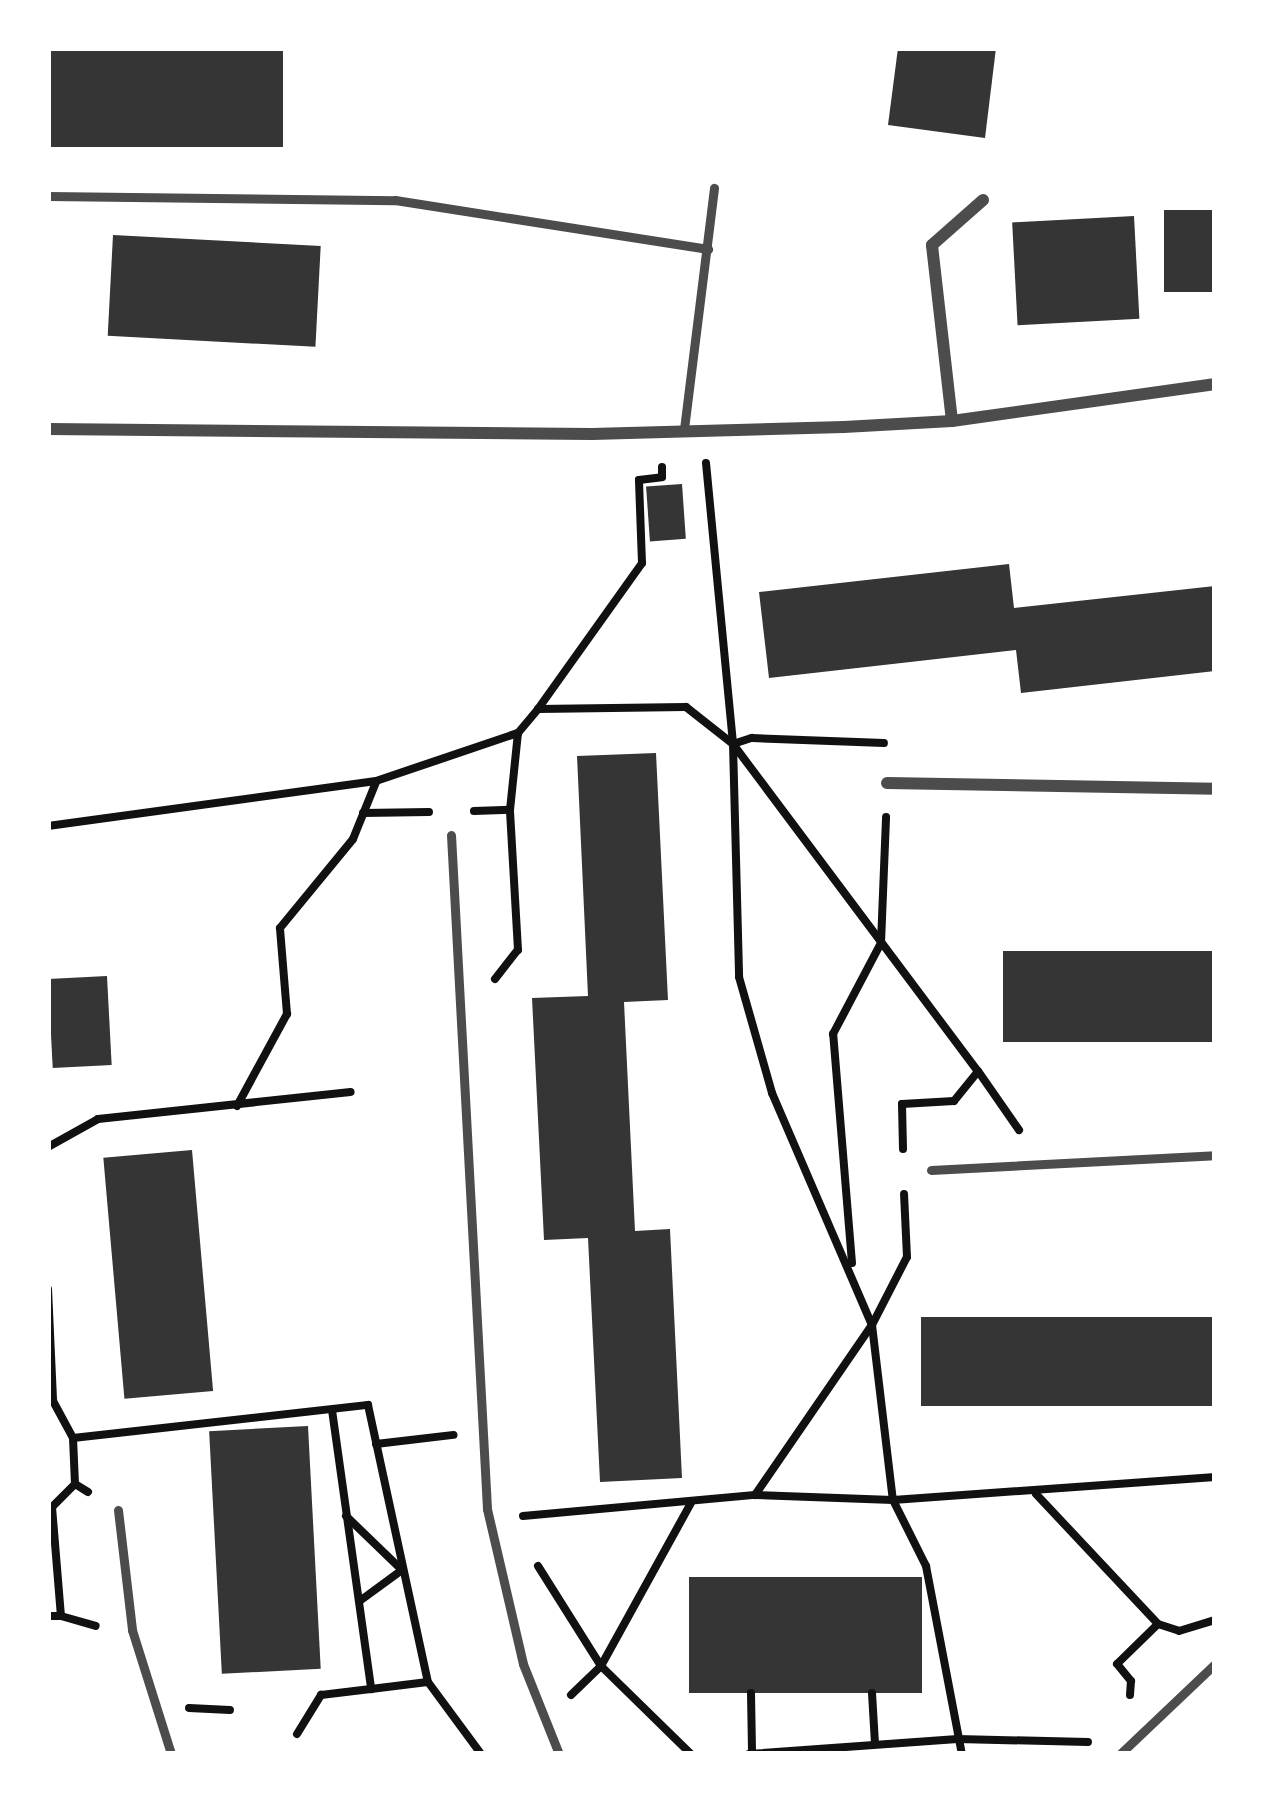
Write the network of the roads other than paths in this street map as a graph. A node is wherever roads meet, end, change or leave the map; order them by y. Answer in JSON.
{"nodes":[{"id":1,"x":714,"y":188,"type":"dead end"},
{"id":2,"x":48,"y":196,"type":"edge"},
{"id":3,"x":982,"y":200,"type":"dead end"},
{"id":4,"x":708,"y":249,"type":"junction"},
{"id":5,"x":1215,"y":384,"type":"edge"},
{"id":6,"x":952,"y":421,"type":"junction"},
{"id":7,"x":48,"y":429,"type":"edge"},
{"id":8,"x":684,"y":429,"type":"junction"},
{"id":9,"x":887,"y":783,"type":"road end"},
{"id":10,"x":1215,"y":789,"type":"edge"},
{"id":11,"x":451,"y":836,"type":"dead end"},
{"id":12,"x":1215,"y":1155,"type":"edge"},
{"id":13,"x":931,"y":1170,"type":"dead end"},
{"id":14,"x":118,"y":1510,"type":"dead end"},
{"id":15,"x":1215,"y":1664,"type":"edge"},
{"id":16,"x":171,"y":1754,"type":"edge"},
{"id":17,"x":559,"y":1754,"type":"edge"},
{"id":18,"x":1120,"y":1754,"type":"edge"}],
"edges":[{"from":1,"to":4,"type":"lane"},
{"from":2,"to":4,"type":"lane"},
{"from":3,"to":6,"type":"street"},
{"from":4,"to":8,"type":"lane"},
{"from":5,"to":6,"type":"street"},
{"from":6,"to":8,"type":"street"},
{"from":7,"to":8,"type":"street"},
{"from":9,"to":10,"type":"street"},
{"from":11,"to":17,"type":"lane"},
{"from":12,"to":13,"type":"lane"},
{"from":14,"to":16,"type":"lane"},
{"from":15,"to":18,"type":"lane"}]}
